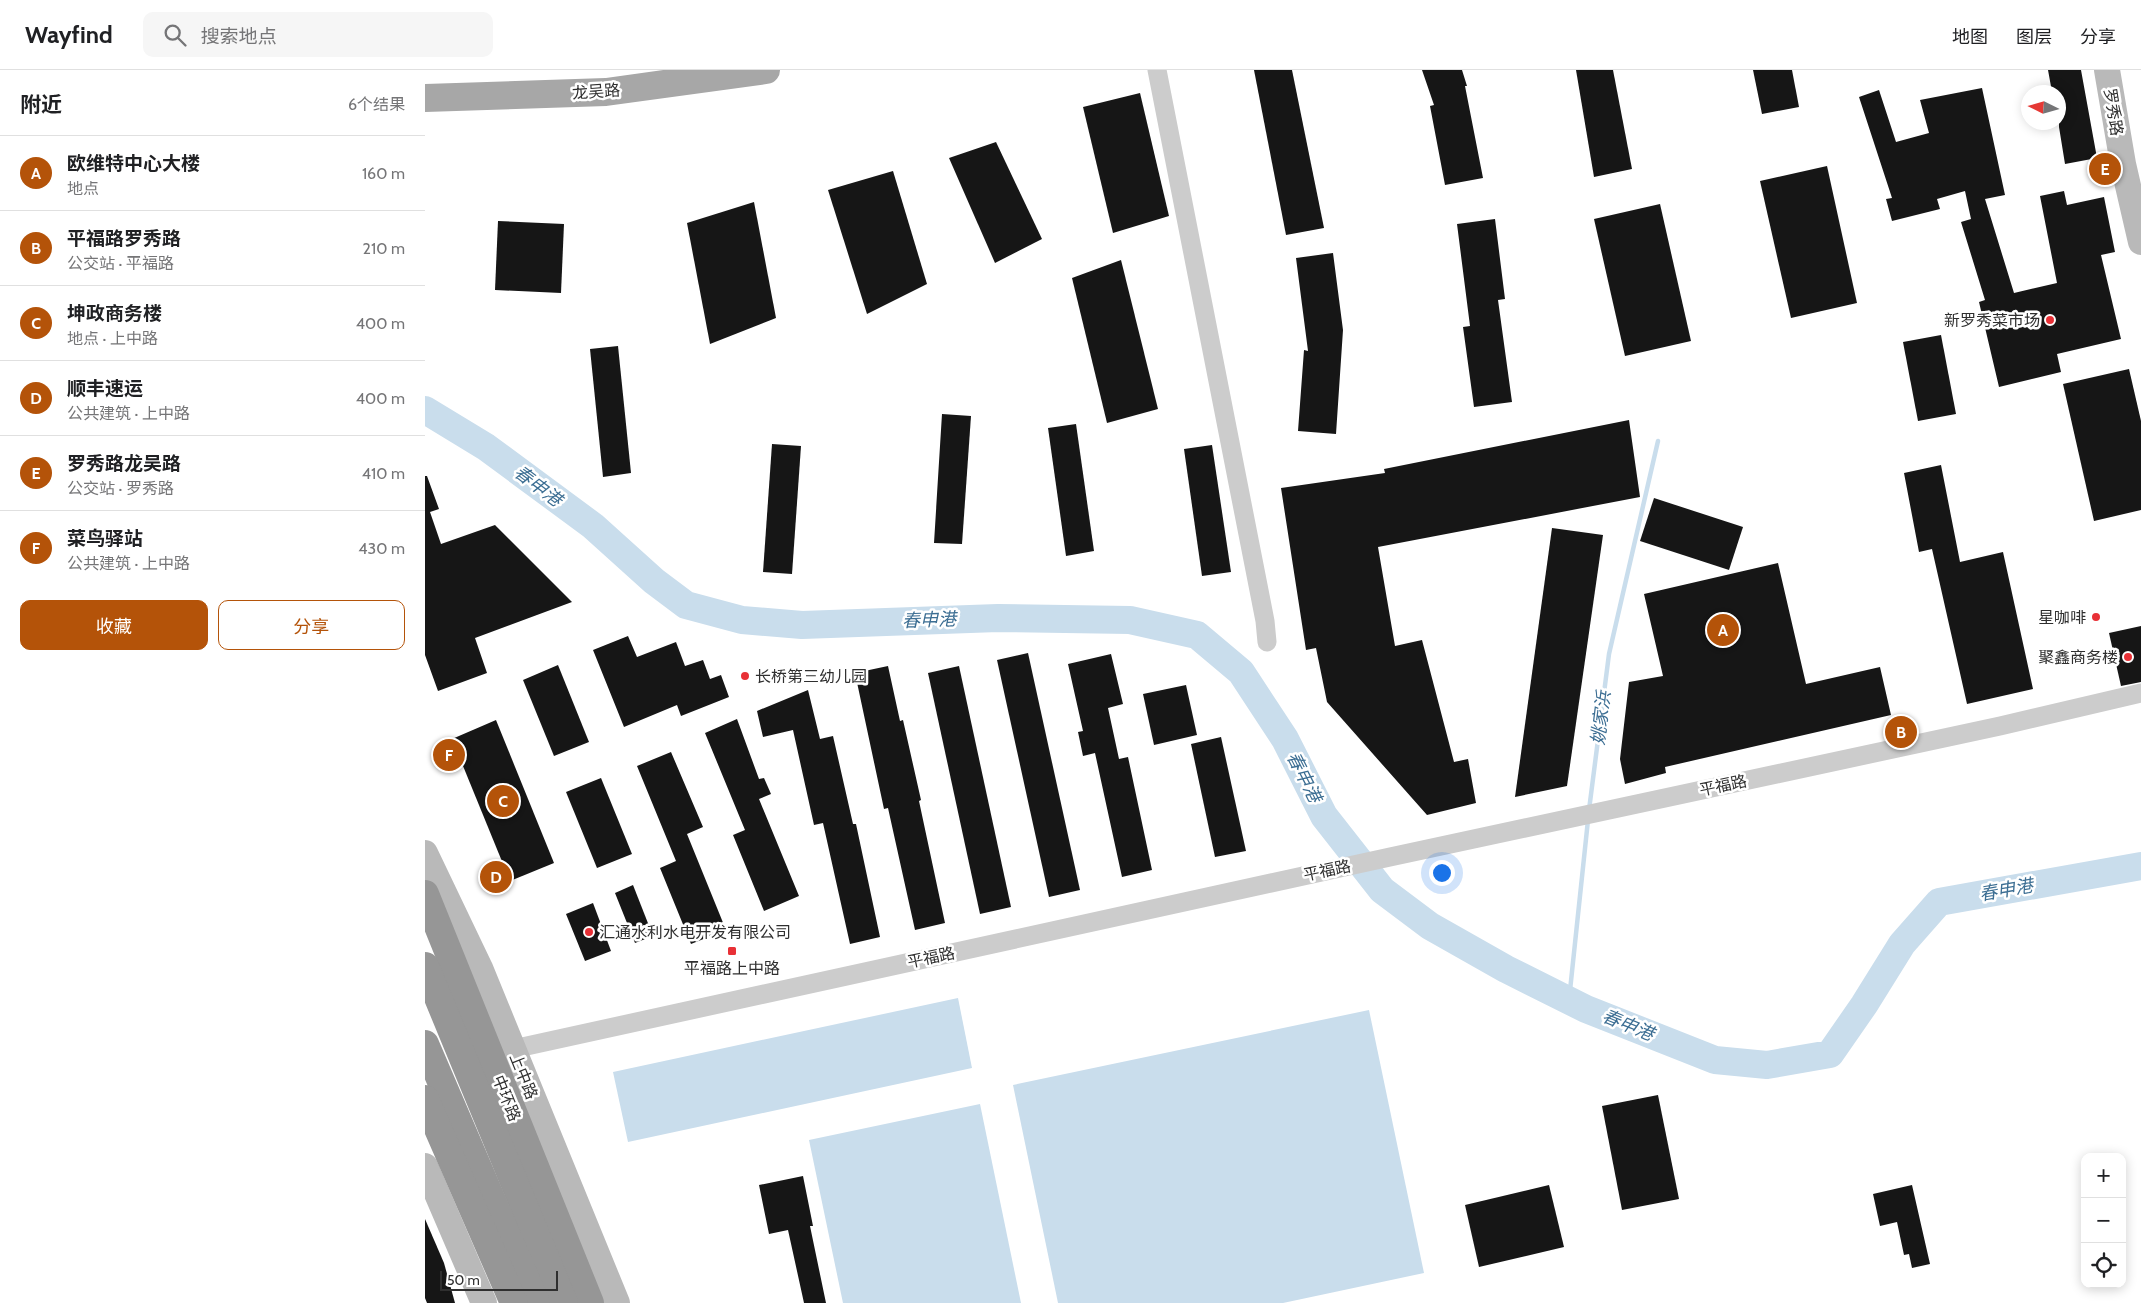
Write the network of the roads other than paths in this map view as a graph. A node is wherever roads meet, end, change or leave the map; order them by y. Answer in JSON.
{"nodes":[{"id":1,"x":766,"y":70,"type":"edge"},
{"id":2,"x":1157,"y":70,"type":"edge"},
{"id":3,"x":2107,"y":70,"type":"edge"},
{"id":4,"x":425,"y":98,"type":"edge"},
{"id":5,"x":2141,"y":242,"type":"edge"},
{"id":6,"x":1267,"y":642,"type":"dead end"},
{"id":7,"x":2141,"y":694,"type":"edge"},
{"id":8,"x":425,"y":853,"type":"edge"},
{"id":9,"x":425,"y":894,"type":"edge"},
{"id":10,"x":425,"y":966,"type":"edge"},
{"id":11,"x":425,"y":1044,"type":"edge"},
{"id":12,"x":513,"y":1049,"type":"junction"},
{"id":13,"x":425,"y":1099,"type":"edge"},
{"id":14,"x":425,"y":1166,"type":"edge"},
{"id":15,"x":484,"y":1303,"type":"edge"},
{"id":16,"x":514,"y":1303,"type":"edge"},
{"id":17,"x":536,"y":1303,"type":"edge"},
{"id":18,"x":564,"y":1303,"type":"edge"},
{"id":19,"x":591,"y":1303,"type":"edge"},
{"id":20,"x":617,"y":1303,"type":"edge"}],
"edges":[{"from":1,"to":4,"type":"main road","name":"龙吴路"},
{"from":2,"to":6,"type":"street"},
{"from":3,"to":5,"type":"main road","name":"罗秀路"},
{"from":7,"to":12,"type":"street","name":"平福路"},
{"from":8,"to":12,"type":"main road","name":"上中路"},
{"from":9,"to":19,"type":"highway","name":"中环路"},
{"from":10,"to":18,"type":"highway","name":"中环路"},
{"from":11,"to":17,"type":"highway"},
{"from":12,"to":20,"type":"main road","name":"上中路"},
{"from":13,"to":16,"type":"highway"},
{"from":14,"to":15,"type":"main road"}]}
